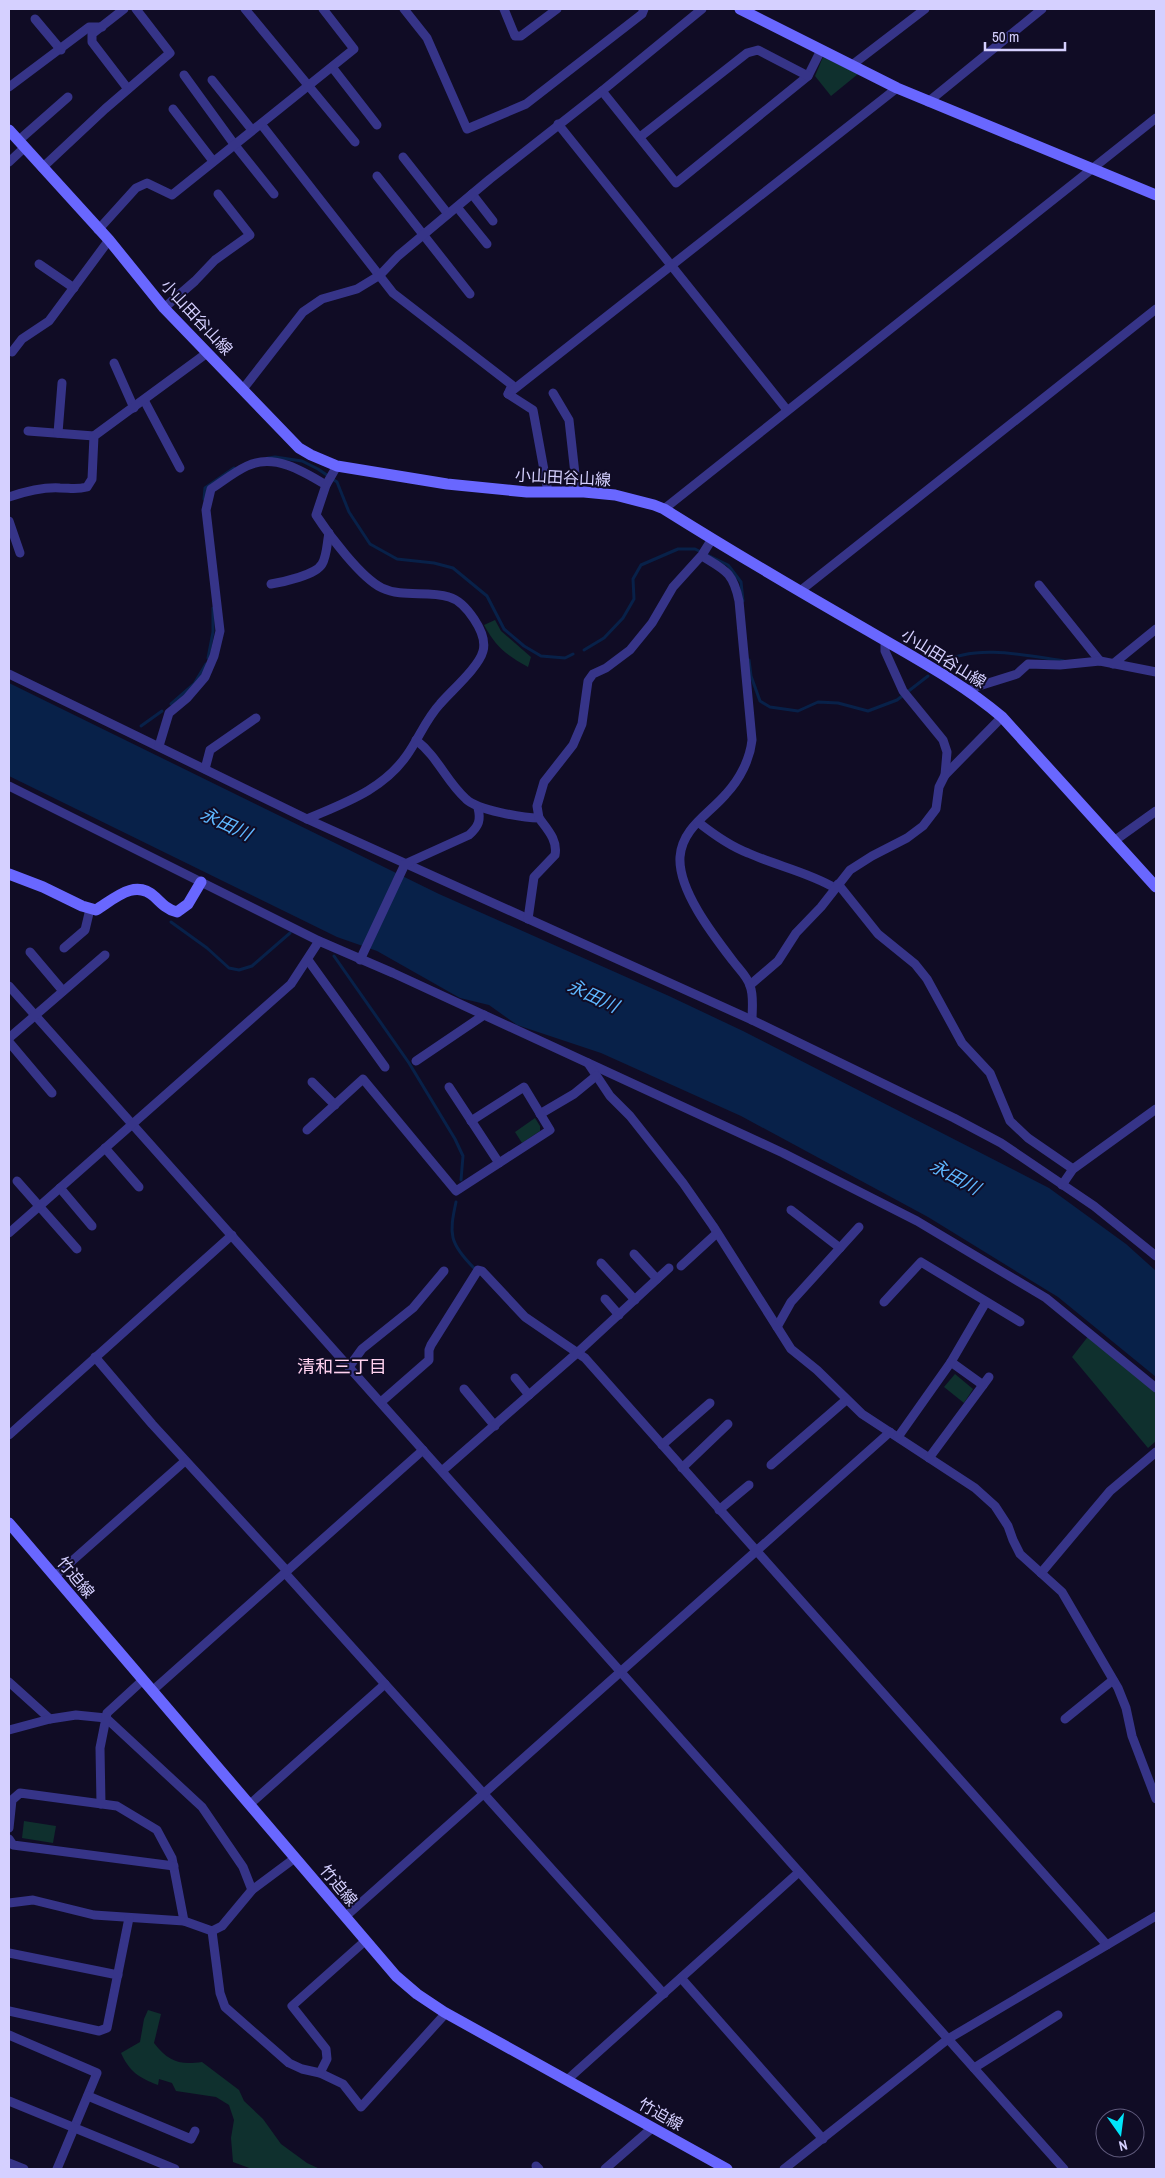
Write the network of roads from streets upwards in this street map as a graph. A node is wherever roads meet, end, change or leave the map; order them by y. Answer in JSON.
{"nodes":[{"id":1,"x":124,"y":9,"type":"edge"},
{"id":2,"x":136,"y":9,"type":"edge"},
{"id":3,"x":245,"y":9,"type":"edge"},
{"id":4,"x":323,"y":9,"type":"edge"},
{"id":5,"x":404,"y":9,"type":"edge"},
{"id":6,"x":504,"y":9,"type":"edge"},
{"id":7,"x":557,"y":9,"type":"edge"},
{"id":8,"x":644,"y":9,"type":"edge"},
{"id":9,"x":702,"y":9,"type":"edge"},
{"id":10,"x":740,"y":9,"type":"edge"},
{"id":11,"x":925,"y":9,"type":"edge"},
{"id":12,"x":1042,"y":9,"type":"edge"},
{"id":13,"x":35,"y":19,"type":"dead end"},
{"id":14,"x":102,"y":27,"type":"junction"},
{"id":15,"x":61,"y":50,"type":"junction"},
{"id":16,"x":821,"y":50,"type":"junction"},
{"id":17,"x":852,"y":65,"type":"junction"},
{"id":18,"x":332,"y":67,"type":"junction"},
{"id":19,"x":184,"y":75,"type":"dead end"},
{"id":20,"x":808,"y":76,"type":"junction"},
{"id":21,"x":212,"y":80,"type":"dead end"},
{"id":22,"x":309,"y":85,"type":"junction"},
{"id":23,"x":9,"y":87,"type":"edge"},
{"id":24,"x":897,"y":88,"type":"junction"},
{"id":25,"x":128,"y":89,"type":"junction"},
{"id":26,"x":602,"y":91,"type":"junction"},
{"id":27,"x":68,"y":97,"type":"dead end"},
{"id":28,"x":928,"y":102,"type":"junction"},
{"id":29,"x":173,"y":110,"type":"dead end"},
{"id":30,"x":1156,"y":118,"type":"edge"},
{"id":31,"x":261,"y":124,"type":"junction"},
{"id":32,"x":558,"y":124,"type":"junction"},
{"id":33,"x":377,"y":125,"type":"dead end"},
{"id":34,"x":9,"y":130,"type":"edge"},
{"id":35,"x":252,"y":130,"type":"junction"},
{"id":36,"x":640,"y":137,"type":"junction"},
{"id":37,"x":355,"y":142,"type":"dead end"},
{"id":38,"x":21,"y":144,"type":"junction"},
{"id":39,"x":234,"y":144,"type":"junction"},
{"id":40,"x":403,"y":157,"type":"dead end"},
{"id":41,"x":213,"y":161,"type":"junction"},
{"id":42,"x":9,"y":162,"type":"edge"},
{"id":43,"x":42,"y":168,"type":"junction"},
{"id":44,"x":1094,"y":168,"type":"junction"},
{"id":45,"x":376,"y":176,"type":"dead end"},
{"id":46,"x":218,"y":194,"type":"dead end"},
{"id":47,"x":274,"y":194,"type":"dead end"},
{"id":48,"x":472,"y":194,"type":"junction"},
{"id":49,"x":1156,"y":195,"type":"edge"},
{"id":50,"x":457,"y":207,"type":"junction"},
{"id":51,"x":448,"y":214,"type":"junction"},
{"id":52,"x":493,"y":220,"type":"dead end"},
{"id":53,"x":98,"y":230,"type":"junction"},
{"id":54,"x":424,"y":235,"type":"junction"},
{"id":55,"x":109,"y":240,"type":"junction"},
{"id":56,"x":487,"y":244,"type":"dead end"},
{"id":57,"x":39,"y":264,"type":"dead end"},
{"id":58,"x":671,"y":266,"type":"junction"},
{"id":59,"x":380,"y":275,"type":"junction"},
{"id":60,"x":74,"y":288,"type":"junction"},
{"id":61,"x":470,"y":294,"type":"dead end"},
{"id":62,"x":164,"y":308,"type":"junction"},
{"id":63,"x":1156,"y":309,"type":"edge"},
{"id":64,"x":12,"y":352,"type":"dead end"},
{"id":65,"x":207,"y":353,"type":"junction"},
{"id":66,"x":114,"y":363,"type":"dead end"},
{"id":67,"x":62,"y":384,"type":"dead end"},
{"id":68,"x":243,"y":389,"type":"junction"},
{"id":69,"x":553,"y":393,"type":"dead end"},
{"id":70,"x":508,"y":394,"type":"junction"},
{"id":71,"x":144,"y":400,"type":"junction"},
{"id":72,"x":134,"y":408,"type":"junction"},
{"id":73,"x":787,"y":410,"type":"junction"},
{"id":74,"x":28,"y":431,"type":"dead end"},
{"id":75,"x":58,"y":433,"type":"junction"},
{"id":76,"x":94,"y":436,"type":"junction"},
{"id":77,"x":180,"y":468,"type":"dead end"},
{"id":78,"x":335,"y":468,"type":"junction"},
{"id":79,"x":326,"y":484,"type":"junction"},
{"id":80,"x":548,"y":492,"type":"junction"},
{"id":81,"x":577,"y":492,"type":"junction"},
{"id":82,"x":9,"y":497,"type":"edge"},
{"id":83,"x":664,"y":509,"type":"junction"},
{"id":84,"x":9,"y":521,"type":"edge"},
{"id":85,"x":329,"y":533,"type":"junction"},
{"id":86,"x":710,"y":543,"type":"junction"},
{"id":87,"x":20,"y":553,"type":"dead end"},
{"id":88,"x":702,"y":555,"type":"junction"},
{"id":89,"x":272,"y":584,"type":"dead end"},
{"id":90,"x":1039,"y":585,"type":"dead end"},
{"id":91,"x":800,"y":591,"type":"junction"},
{"id":92,"x":1156,"y":629,"type":"edge"},
{"id":93,"x":885,"y":641,"type":"junction"},
{"id":94,"x":1100,"y":661,"type":"junction"},
{"id":95,"x":1112,"y":664,"type":"junction"},
{"id":96,"x":1156,"y":672,"type":"edge"},
{"id":97,"x":9,"y":674,"type":"edge"},
{"id":98,"x":966,"y":690,"type":"junction"},
{"id":99,"x":1002,"y":717,"type":"junction"},
{"id":100,"x":256,"y":718,"type":"dead end"},
{"id":101,"x":416,"y":740,"type":"junction"},
{"id":102,"x":159,"y":746,"type":"junction"},
{"id":103,"x":205,"y":769,"type":"junction"},
{"id":104,"x":945,"y":775,"type":"junction"},
{"id":105,"x":9,"y":786,"type":"edge"},
{"id":106,"x":478,"y":808,"type":"junction"},
{"id":107,"x":1156,"y":811,"type":"edge"},
{"id":108,"x":539,"y":818,"type":"junction"},
{"id":109,"x":307,"y":819,"type":"junction"},
{"id":110,"x":698,"y":822,"type":"junction"},
{"id":111,"x":1114,"y":841,"type":"junction"},
{"id":112,"x":405,"y":864,"type":"junction"},
{"id":113,"x":9,"y":874,"type":"edge"},
{"id":114,"x":201,"y":882,"type":"junction"},
{"id":115,"x":837,"y":886,"type":"junction"},
{"id":116,"x":1156,"y":887,"type":"edge"},
{"id":117,"x":90,"y":909,"type":"junction"},
{"id":118,"x":528,"y":919,"type":"junction"},
{"id":119,"x":319,"y":941,"type":"junction"},
{"id":120,"x":64,"y":948,"type":"dead end"},
{"id":121,"x":30,"y":952,"type":"dead end"},
{"id":122,"x":105,"y":954,"type":"dead end"},
{"id":123,"x":308,"y":960,"type":"junction"},
{"id":124,"x":360,"y":960,"type":"junction"},
{"id":125,"x":750,"y":985,"type":"junction"},
{"id":126,"x":9,"y":986,"type":"edge"},
{"id":127,"x":63,"y":991,"type":"junction"},
{"id":128,"x":35,"y":1015,"type":"junction"},
{"id":129,"x":484,"y":1015,"type":"junction"},
{"id":130,"x":752,"y":1020,"type":"junction"},
{"id":131,"x":9,"y":1038,"type":"edge"},
{"id":132,"x":9,"y":1042,"type":"edge"},
{"id":133,"x":416,"y":1060,"type":"dead end"},
{"id":134,"x":588,"y":1063,"type":"junction"},
{"id":135,"x":385,"y":1068,"type":"dead end"},
{"id":136,"x":596,"y":1076,"type":"junction"},
{"id":137,"x":312,"y":1082,"type":"dead end"},
{"id":138,"x":449,"y":1087,"type":"dead end"},
{"id":139,"x":52,"y":1093,"type":"dead end"},
{"id":140,"x":335,"y":1105,"type":"junction"},
{"id":141,"x":1156,"y":1109,"type":"edge"},
{"id":142,"x":540,"y":1114,"type":"junction"},
{"id":143,"x":471,"y":1121,"type":"junction"},
{"id":144,"x":132,"y":1124,"type":"junction"},
{"id":145,"x":307,"y":1130,"type":"dead end"},
{"id":146,"x":105,"y":1148,"type":"junction"},
{"id":147,"x":499,"y":1163,"type":"junction"},
{"id":148,"x":1072,"y":1169,"type":"junction"},
{"id":149,"x":17,"y":1180,"type":"dead end"},
{"id":150,"x":1062,"y":1185,"type":"junction"},
{"id":151,"x":139,"y":1187,"type":"dead end"},
{"id":152,"x":60,"y":1188,"type":"junction"},
{"id":153,"x":39,"y":1206,"type":"junction"},
{"id":154,"x":791,"y":1210,"type":"dead end"},
{"id":155,"x":92,"y":1226,"type":"dead end"},
{"id":156,"x":859,"y":1227,"type":"dead end"},
{"id":157,"x":9,"y":1233,"type":"edge"},
{"id":158,"x":717,"y":1233,"type":"junction"},
{"id":159,"x":232,"y":1235,"type":"junction"},
{"id":160,"x":840,"y":1248,"type":"junction"},
{"id":161,"x":77,"y":1249,"type":"dead end"},
{"id":162,"x":634,"y":1254,"type":"dead end"},
{"id":163,"x":1156,"y":1256,"type":"edge"},
{"id":164,"x":601,"y":1263,"type":"dead end"},
{"id":165,"x":680,"y":1266,"type":"dead end"},
{"id":166,"x":669,"y":1268,"type":"dead end"},
{"id":167,"x":444,"y":1270,"type":"dead end"},
{"id":168,"x":657,"y":1279,"type":"junction"},
{"id":169,"x":604,"y":1299,"type":"dead end"},
{"id":170,"x":635,"y":1300,"type":"junction"},
{"id":171,"x":884,"y":1302,"type":"dead end"},
{"id":172,"x":986,"y":1302,"type":"junction"},
{"id":173,"x":619,"y":1315,"type":"junction"},
{"id":174,"x":1020,"y":1322,"type":"dead end"},
{"id":175,"x":777,"y":1327,"type":"junction"},
{"id":176,"x":577,"y":1353,"type":"junction"},
{"id":177,"x":95,"y":1358,"type":"junction"},
{"id":178,"x":951,"y":1362,"type":"junction"},
{"id":179,"x":349,"y":1367,"type":"junction"},
{"id":180,"x":989,"y":1377,"type":"dead end"},
{"id":181,"x":515,"y":1378,"type":"dead end"},
{"id":182,"x":983,"y":1385,"type":"junction"},
{"id":183,"x":1156,"y":1388,"type":"edge"},
{"id":184,"x":464,"y":1389,"type":"dead end"},
{"id":185,"x":529,"y":1396,"type":"junction"},
{"id":186,"x":846,"y":1400,"type":"junction"},
{"id":187,"x":380,"y":1402,"type":"junction"},
{"id":188,"x":710,"y":1403,"type":"dead end"},
{"id":189,"x":728,"y":1424,"type":"dead end"},
{"id":190,"x":494,"y":1426,"type":"junction"},
{"id":191,"x":9,"y":1435,"type":"edge"},
{"id":192,"x":894,"y":1435,"type":"junction"},
{"id":193,"x":662,"y":1445,"type":"junction"},
{"id":194,"x":423,"y":1450,"type":"junction"},
{"id":195,"x":1156,"y":1452,"type":"edge"},
{"id":196,"x":929,"y":1458,"type":"junction"},
{"id":197,"x":185,"y":1461,"type":"junction"},
{"id":198,"x":771,"y":1465,"type":"dead end"},
{"id":199,"x":682,"y":1468,"type":"junction"},
{"id":200,"x":442,"y":1471,"type":"junction"},
{"id":201,"x":749,"y":1485,"type":"dead end"},
{"id":202,"x":719,"y":1510,"type":"junction"},
{"id":203,"x":9,"y":1523,"type":"edge"},
{"id":204,"x":756,"y":1552,"type":"junction"},
{"id":205,"x":286,"y":1572,"type":"junction"},
{"id":206,"x":1041,"y":1573,"type":"junction"},
{"id":207,"x":55,"y":1576,"type":"junction"},
{"id":208,"x":621,"y":1672,"type":"junction"},
{"id":209,"x":143,"y":1680,"type":"junction"},
{"id":210,"x":1113,"y":1680,"type":"junction"},
{"id":211,"x":9,"y":1682,"type":"edge"},
{"id":212,"x":385,"y":1684,"type":"junction"},
{"id":213,"x":152,"y":1691,"type":"junction"},
{"id":214,"x":106,"y":1718,"type":"junction"},
{"id":215,"x":50,"y":1719,"type":"junction"},
{"id":216,"x":1065,"y":1719,"type":"dead end"},
{"id":217,"x":9,"y":1730,"type":"edge"},
{"id":218,"x":484,"y":1794,"type":"junction"},
{"id":219,"x":1156,"y":1799,"type":"edge"},
{"id":220,"x":101,"y":1804,"type":"junction"},
{"id":221,"x":249,"y":1805,"type":"junction"},
{"id":222,"x":9,"y":1828,"type":"edge"},
{"id":223,"x":9,"y":1839,"type":"edge"},
{"id":224,"x":295,"y":1858,"type":"junction"},
{"id":225,"x":174,"y":1866,"type":"junction"},
{"id":226,"x":800,"y":1872,"type":"junction"},
{"id":227,"x":252,"y":1890,"type":"junction"},
{"id":228,"x":9,"y":1903,"type":"edge"},
{"id":229,"x":1156,"y":1916,"type":"edge"},
{"id":230,"x":345,"y":1917,"type":"junction"},
{"id":231,"x":129,"y":1918,"type":"junction"},
{"id":232,"x":184,"y":1921,"type":"junction"},
{"id":233,"x":212,"y":1930,"type":"junction"},
{"id":234,"x":366,"y":1941,"type":"junction"},
{"id":235,"x":1107,"y":1946,"type":"junction"},
{"id":236,"x":9,"y":1952,"type":"edge"},
{"id":237,"x":118,"y":1975,"type":"junction"},
{"id":238,"x":681,"y":1978,"type":"junction"},
{"id":239,"x":664,"y":1994,"type":"junction"},
{"id":240,"x":9,"y":2011,"type":"edge"},
{"id":241,"x":446,"y":2013,"type":"junction"},
{"id":242,"x":1058,"y":2015,"type":"dead end"},
{"id":243,"x":9,"y":2035,"type":"edge"},
{"id":244,"x":948,"y":2039,"type":"junction"},
{"id":245,"x":974,"y":2068,"type":"junction"},
{"id":246,"x":320,"y":2072,"type":"junction"},
{"id":247,"x":567,"y":2080,"type":"junction"},
{"id":248,"x":88,"y":2096,"type":"junction"},
{"id":249,"x":9,"y":2100,"type":"edge"},
{"id":250,"x":74,"y":2128,"type":"junction"},
{"id":251,"x":652,"y":2128,"type":"junction"},
{"id":252,"x":195,"y":2131,"type":"dead end"},
{"id":253,"x":823,"y":2138,"type":"junction"},
{"id":254,"x":9,"y":2163,"type":"edge"},
{"id":255,"x":24,"y":2169,"type":"edge"},
{"id":256,"x":57,"y":2169,"type":"edge"},
{"id":257,"x":175,"y":2169,"type":"edge"},
{"id":258,"x":605,"y":2169,"type":"edge"},
{"id":259,"x":727,"y":2169,"type":"edge"},
{"id":260,"x":784,"y":2169,"type":"edge"},
{"id":261,"x":1064,"y":2169,"type":"edge"}],
"edges":[{"from":1,"to":14,"type":"street"},
{"from":2,"to":25,"type":"street"},
{"from":3,"to":22,"type":"street"},
{"from":4,"to":18,"type":"street"},
{"from":5,"to":8,"type":"street"},
{"from":6,"to":7,"type":"street"},
{"from":9,"to":26,"type":"street"},
{"from":10,"to":16,"type":"street"},
{"from":11,"to":17,"type":"street"},
{"from":12,"to":28,"type":"street"},
{"from":13,"to":15,"type":"street"},
{"from":14,"to":15,"type":"street"},
{"from":14,"to":25,"type":"street"},
{"from":15,"to":23,"type":"street"},
{"from":16,"to":17,"type":"street"},
{"from":16,"to":20,"type":"street"},
{"from":17,"to":24,"type":"street"},
{"from":18,"to":22,"type":"street"},
{"from":18,"to":33,"type":"street"},
{"from":19,"to":39,"type":"street"},
{"from":20,"to":36,"type":"street"},
{"from":20,"to":36,"type":"street"},
{"from":21,"to":35,"type":"street"},
{"from":22,"to":31,"type":"street"},
{"from":22,"to":37,"type":"street"},
{"from":24,"to":28,"type":"street"},
{"from":24,"to":58,"type":"street"},
{"from":25,"to":43,"type":"street"},
{"from":26,"to":32,"type":"street"},
{"from":26,"to":36,"type":"street"},
{"from":27,"to":38,"type":"street"},
{"from":28,"to":44,"type":"street"},
{"from":29,"to":41,"type":"street"},
{"from":30,"to":44,"type":"street"},
{"from":31,"to":35,"type":"street"},
{"from":31,"to":59,"type":"street"},
{"from":32,"to":48,"type":"street"},
{"from":32,"to":58,"type":"street"},
{"from":34,"to":38,"type":"street","name":"小山田谷山線"},
{"from":35,"to":39,"type":"street"},
{"from":38,"to":42,"type":"street"},
{"from":38,"to":43,"type":"street","name":"小山田谷山線"},
{"from":39,"to":41,"type":"street"},
{"from":39,"to":47,"type":"street"},
{"from":40,"to":51,"type":"street"},
{"from":41,"to":53,"type":"street"},
{"from":43,"to":53,"type":"street","name":"小山田谷山線"},
{"from":44,"to":49,"type":"street"},
{"from":44,"to":73,"type":"street"},
{"from":45,"to":54,"type":"street"},
{"from":46,"to":62,"type":"street"},
{"from":48,"to":50,"type":"street"},
{"from":48,"to":52,"type":"street"},
{"from":50,"to":51,"type":"street"},
{"from":50,"to":56,"type":"street"},
{"from":51,"to":54,"type":"street"},
{"from":53,"to":55,"type":"street","name":"小山田谷山線"},
{"from":54,"to":59,"type":"street"},
{"from":54,"to":61,"type":"street"},
{"from":55,"to":60,"type":"street"},
{"from":55,"to":62,"type":"street","name":"小山田谷山線"},
{"from":57,"to":60,"type":"street"},
{"from":58,"to":70,"type":"street"},
{"from":58,"to":73,"type":"street"},
{"from":59,"to":68,"type":"street"},
{"from":59,"to":70,"type":"street"},
{"from":60,"to":64,"type":"street"},
{"from":62,"to":65,"type":"street","name":"小山田谷山線"},
{"from":63,"to":91,"type":"street"},
{"from":65,"to":68,"type":"street","name":"小山田谷山線"},
{"from":65,"to":71,"type":"street"},
{"from":66,"to":72,"type":"street"},
{"from":67,"to":75,"type":"street"},
{"from":68,"to":78,"type":"street","name":"小山田谷山線"},
{"from":69,"to":81,"type":"street"},
{"from":70,"to":80,"type":"street"},
{"from":71,"to":72,"type":"street"},
{"from":71,"to":77,"type":"street"},
{"from":72,"to":76,"type":"street"},
{"from":73,"to":83,"type":"street"},
{"from":74,"to":75,"type":"street"},
{"from":75,"to":76,"type":"street"},
{"from":76,"to":82,"type":"street"},
{"from":78,"to":79,"type":"street"},
{"from":78,"to":80,"type":"street","name":"小山田谷山線"},
{"from":79,"to":85,"type":"street"},
{"from":79,"to":102,"type":"street"},
{"from":80,"to":81,"type":"street","name":"小山田谷山線"},
{"from":81,"to":83,"type":"street","name":"小山田谷山線"},
{"from":83,"to":86,"type":"street","name":"小山田谷山線"},
{"from":84,"to":87,"type":"street"},
{"from":85,"to":89,"type":"street"},
{"from":85,"to":101,"type":"street"},
{"from":86,"to":88,"type":"street"},
{"from":86,"to":91,"type":"street","name":"小山田谷山線"},
{"from":88,"to":108,"type":"street"},
{"from":88,"to":110,"type":"street"},
{"from":90,"to":94,"type":"street"},
{"from":91,"to":93,"type":"street","name":"小山田谷山線"},
{"from":92,"to":95,"type":"street"},
{"from":93,"to":98,"type":"street","name":"小山田谷山線"},
{"from":93,"to":104,"type":"street"},
{"from":94,"to":95,"type":"street"},
{"from":94,"to":98,"type":"street"},
{"from":95,"to":96,"type":"street"},
{"from":97,"to":102,"type":"street"},
{"from":98,"to":99,"type":"street","name":"小山田谷山線"},
{"from":99,"to":104,"type":"street"},
{"from":99,"to":111,"type":"street","name":"小山田谷山線"},
{"from":100,"to":103,"type":"street"},
{"from":101,"to":106,"type":"street"},
{"from":101,"to":109,"type":"street"},
{"from":102,"to":103,"type":"street"},
{"from":103,"to":109,"type":"street"},
{"from":104,"to":115,"type":"street"},
{"from":105,"to":114,"type":"street"},
{"from":106,"to":108,"type":"street"},
{"from":106,"to":112,"type":"street"},
{"from":107,"to":111,"type":"street"},
{"from":108,"to":118,"type":"street"},
{"from":109,"to":112,"type":"street"},
{"from":110,"to":115,"type":"street"},
{"from":110,"to":125,"type":"street"},
{"from":111,"to":116,"type":"street","name":"小山田谷山線"},
{"from":112,"to":118,"type":"street"},
{"from":112,"to":124,"type":"street"},
{"from":113,"to":117,"type":"street"},
{"from":114,"to":117,"type":"street"},
{"from":114,"to":119,"type":"street"},
{"from":115,"to":125,"type":"street"},
{"from":115,"to":148,"type":"street"},
{"from":117,"to":120,"type":"street"},
{"from":118,"to":130,"type":"street"},
{"from":119,"to":123,"type":"street"},
{"from":119,"to":124,"type":"street"},
{"from":121,"to":127,"type":"street"},
{"from":122,"to":127,"type":"street"},
{"from":123,"to":135,"type":"street"},
{"from":123,"to":144,"type":"street"},
{"from":124,"to":129,"type":"street"},
{"from":125,"to":130,"type":"street"},
{"from":126,"to":128,"type":"street"},
{"from":127,"to":128,"type":"street"},
{"from":128,"to":131,"type":"street"},
{"from":128,"to":144,"type":"street"},
{"from":129,"to":133,"type":"street"},
{"from":129,"to":134,"type":"street"},
{"from":130,"to":150,"type":"street"},
{"from":132,"to":139,"type":"street"},
{"from":134,"to":136,"type":"street"},
{"from":134,"to":183,"type":"street"},
{"from":136,"to":142,"type":"street"},
{"from":136,"to":158,"type":"street"},
{"from":137,"to":140,"type":"street"},
{"from":138,"to":143,"type":"street"},
{"from":140,"to":145,"type":"street"},
{"from":140,"to":147,"type":"street"},
{"from":141,"to":148,"type":"street"},
{"from":142,"to":143,"type":"street"},
{"from":142,"to":147,"type":"street"},
{"from":143,"to":147,"type":"street"},
{"from":144,"to":146,"type":"street"},
{"from":144,"to":159,"type":"street"},
{"from":146,"to":151,"type":"street"},
{"from":146,"to":152,"type":"street"},
{"from":148,"to":150,"type":"street"},
{"from":149,"to":153,"type":"street"},
{"from":150,"to":163,"type":"street"},
{"from":152,"to":153,"type":"street"},
{"from":152,"to":155,"type":"street"},
{"from":153,"to":157,"type":"street"},
{"from":153,"to":161,"type":"street"},
{"from":154,"to":160,"type":"street"},
{"from":156,"to":160,"type":"street"},
{"from":158,"to":165,"type":"street"},
{"from":158,"to":175,"type":"street"},
{"from":159,"to":177,"type":"street"},
{"from":159,"to":179,"type":"street"},
{"from":160,"to":175,"type":"street"},
{"from":162,"to":168,"type":"street"},
{"from":164,"to":170,"type":"street"},
{"from":166,"to":168,"type":"street"},
{"from":167,"to":179,"type":"street"},
{"from":168,"to":170,"type":"street"},
{"from":169,"to":173,"type":"street"},
{"from":170,"to":173,"type":"street"},
{"from":171,"to":172,"type":"street"},
{"from":172,"to":174,"type":"street"},
{"from":172,"to":178,"type":"street"},
{"from":173,"to":176,"type":"street"},
{"from":175,"to":186,"type":"street"},
{"from":176,"to":185,"type":"street"},
{"from":176,"to":187,"type":"street"},
{"from":176,"to":193,"type":"street"},
{"from":177,"to":191,"type":"street"},
{"from":177,"to":197,"type":"street"},
{"from":178,"to":182,"type":"street"},
{"from":178,"to":192,"type":"street"},
{"from":179,"to":187,"type":"street"},
{"from":180,"to":182,"type":"street"},
{"from":181,"to":185,"type":"street"},
{"from":182,"to":196,"type":"street"},
{"from":184,"to":190,"type":"street"},
{"from":185,"to":190,"type":"street"},
{"from":186,"to":192,"type":"street"},
{"from":186,"to":198,"type":"street"},
{"from":187,"to":194,"type":"street"},
{"from":188,"to":193,"type":"street"},
{"from":189,"to":199,"type":"street"},
{"from":190,"to":200,"type":"street"},
{"from":192,"to":196,"type":"street"},
{"from":192,"to":204,"type":"street"},
{"from":193,"to":199,"type":"street"},
{"from":194,"to":200,"type":"street"},
{"from":194,"to":205,"type":"street"},
{"from":195,"to":206,"type":"street"},
{"from":196,"to":206,"type":"street"},
{"from":197,"to":205,"type":"street"},
{"from":197,"to":207,"type":"street"},
{"from":199,"to":202,"type":"street"},
{"from":200,"to":208,"type":"street"},
{"from":201,"to":202,"type":"street"},
{"from":202,"to":204,"type":"street"},
{"from":203,"to":207,"type":"street","name":"竹迫線"},
{"from":204,"to":208,"type":"street"},
{"from":204,"to":235,"type":"street"},
{"from":205,"to":212,"type":"street"},
{"from":205,"to":213,"type":"street"},
{"from":206,"to":210,"type":"street"},
{"from":207,"to":209,"type":"street","name":"竹迫線"},
{"from":208,"to":218,"type":"street"},
{"from":208,"to":226,"type":"street"},
{"from":209,"to":213,"type":"street","name":"竹迫線"},
{"from":209,"to":214,"type":"street"},
{"from":210,"to":216,"type":"street"},
{"from":210,"to":219,"type":"street"},
{"from":211,"to":215,"type":"street"},
{"from":212,"to":218,"type":"street"},
{"from":212,"to":221,"type":"street"},
{"from":213,"to":221,"type":"street","name":"竹迫線"},
{"from":214,"to":215,"type":"street"},
{"from":214,"to":220,"type":"street"},
{"from":214,"to":227,"type":"street"},
{"from":215,"to":217,"type":"street"},
{"from":218,"to":230,"type":"street"},
{"from":218,"to":239,"type":"street"},
{"from":220,"to":222,"type":"street"},
{"from":220,"to":225,"type":"street"},
{"from":221,"to":224,"type":"street","name":"竹迫線"},
{"from":223,"to":225,"type":"street"},
{"from":224,"to":227,"type":"street"},
{"from":224,"to":230,"type":"street","name":"竹迫線"},
{"from":225,"to":232,"type":"street"},
{"from":226,"to":238,"type":"street"},
{"from":226,"to":244,"type":"street"},
{"from":227,"to":233,"type":"street"},
{"from":228,"to":231,"type":"street"},
{"from":229,"to":235,"type":"street"},
{"from":230,"to":234,"type":"street","name":"竹迫線"},
{"from":231,"to":232,"type":"street"},
{"from":231,"to":237,"type":"street"},
{"from":232,"to":233,"type":"street"},
{"from":233,"to":246,"type":"street"},
{"from":234,"to":241,"type":"street","name":"竹迫線"},
{"from":234,"to":246,"type":"street"},
{"from":235,"to":244,"type":"street"},
{"from":236,"to":237,"type":"street"},
{"from":237,"to":240,"type":"street"},
{"from":238,"to":239,"type":"street"},
{"from":238,"to":253,"type":"street"},
{"from":239,"to":247,"type":"street"},
{"from":241,"to":246,"type":"street"},
{"from":241,"to":247,"type":"street","name":"竹迫線"},
{"from":242,"to":245,"type":"street"},
{"from":243,"to":248,"type":"street"},
{"from":244,"to":245,"type":"street"},
{"from":244,"to":253,"type":"street"},
{"from":245,"to":261,"type":"street"},
{"from":247,"to":251,"type":"street","name":"竹迫線"},
{"from":248,"to":250,"type":"street"},
{"from":248,"to":252,"type":"street"},
{"from":249,"to":250,"type":"street"},
{"from":250,"to":256,"type":"street"},
{"from":250,"to":257,"type":"street"},
{"from":251,"to":258,"type":"street"},
{"from":251,"to":259,"type":"street","name":"竹迫線"},
{"from":253,"to":260,"type":"street"},
{"from":254,"to":255,"type":"street"}]}
